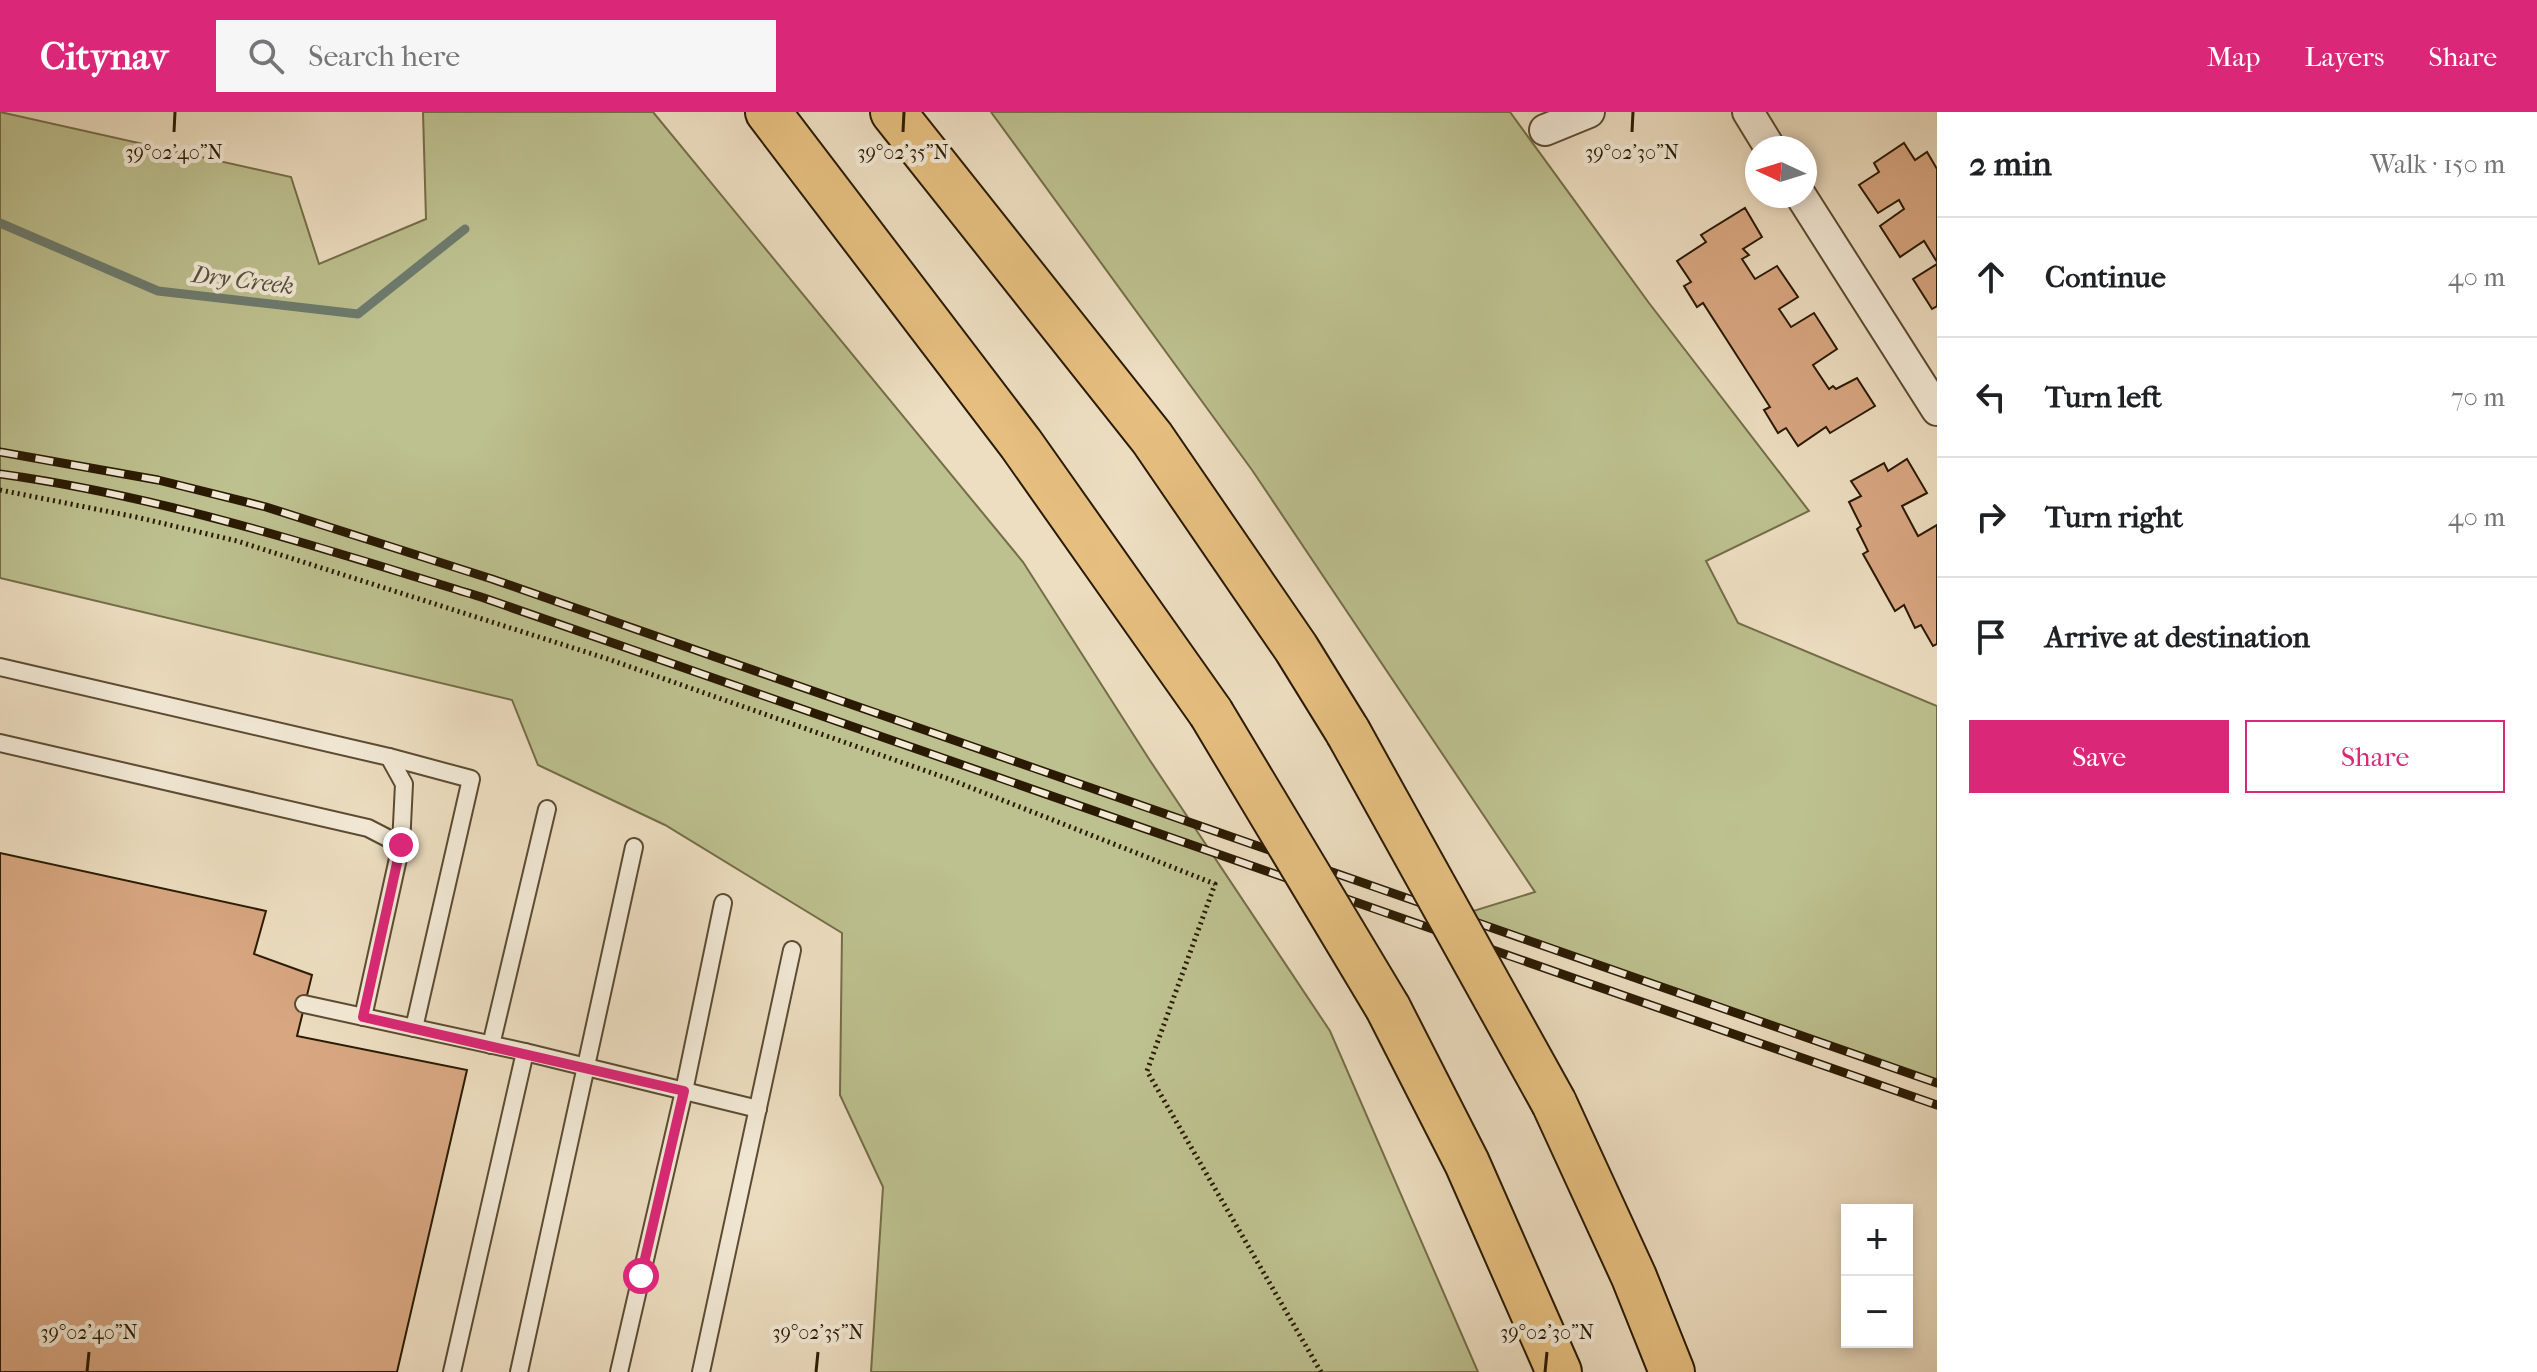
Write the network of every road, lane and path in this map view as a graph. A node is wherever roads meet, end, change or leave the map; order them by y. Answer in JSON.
{"nodes":[{"id":1,"x":768,"y":112,"type":"edge"},
{"id":2,"x":893,"y":112,"type":"edge"},
{"id":3,"x":1589,"y":112,"type":"edge"},
{"id":4,"x":1748,"y":112,"type":"edge"},
{"id":5,"x":1545,"y":130,"type":"dead end"},
{"id":6,"x":1763,"y":136,"type":"edge"},
{"id":7,"x":1809,"y":208,"type":"edge"},
{"id":8,"x":1937,"y":410,"type":"edge"},
{"id":9,"x":0,"y":490,"type":"edge"},
{"id":10,"x":0,"y":667,"type":"edge"},
{"id":11,"x":0,"y":743,"type":"edge"},
{"id":12,"x":389,"y":757,"type":"junction"},
{"id":13,"x":547,"y":809,"type":"dead end"},
{"id":14,"x":401,"y":845,"type":"junction"},
{"id":15,"x":634,"y":847,"type":"dead end"},
{"id":16,"x":723,"y":903,"type":"dead end"},
{"id":17,"x":792,"y":950,"type":"dead end"},
{"id":18,"x":304,"y":1004,"type":"dead end"},
{"id":19,"x":363,"y":1017,"type":"junction"},
{"id":20,"x":414,"y":1028,"type":"junction"},
{"id":21,"x":491,"y":1045,"type":"junction"},
{"id":22,"x":525,"y":1052,"type":"junction"},
{"id":23,"x":586,"y":1067,"type":"junction"},
{"id":24,"x":684,"y":1091,"type":"junction"},
{"id":25,"x":758,"y":1109,"type":"junction"},
{"id":26,"x":452,"y":1372,"type":"edge"},
{"id":27,"x":519,"y":1372,"type":"edge"},
{"id":28,"x":619,"y":1372,"type":"edge"},
{"id":29,"x":701,"y":1372,"type":"edge"},
{"id":30,"x":1321,"y":1372,"type":"edge"},
{"id":31,"x":1559,"y":1372,"type":"edge"},
{"id":32,"x":1672,"y":1372,"type":"edge"}],
"edges":[{"from":1,"to":31,"type":"highway","bridge":true},
{"from":2,"to":32,"type":"highway","bridge":true},
{"from":3,"to":5,"type":"street"},
{"from":4,"to":6,"type":"street"},
{"from":7,"to":8,"type":"street"},
{"from":9,"to":30,"type":"path"},
{"from":10,"to":12,"type":"lane"},
{"from":11,"to":14,"type":"lane"},
{"from":12,"to":14,"type":"lane"},
{"from":12,"to":20,"type":"lane"},
{"from":13,"to":21,"type":"lane"},
{"from":14,"to":19,"type":"lane"},
{"from":15,"to":23,"type":"lane"},
{"from":16,"to":24,"type":"lane"},
{"from":17,"to":25,"type":"lane"},
{"from":18,"to":19,"type":"lane"},
{"from":19,"to":20,"type":"lane"},
{"from":20,"to":21,"type":"lane"},
{"from":21,"to":22,"type":"lane"},
{"from":22,"to":23,"type":"lane"},
{"from":22,"to":26,"type":"lane"},
{"from":23,"to":24,"type":"lane"},
{"from":23,"to":27,"type":"lane"},
{"from":24,"to":25,"type":"lane"},
{"from":24,"to":28,"type":"lane"},
{"from":25,"to":29,"type":"lane"}]}
